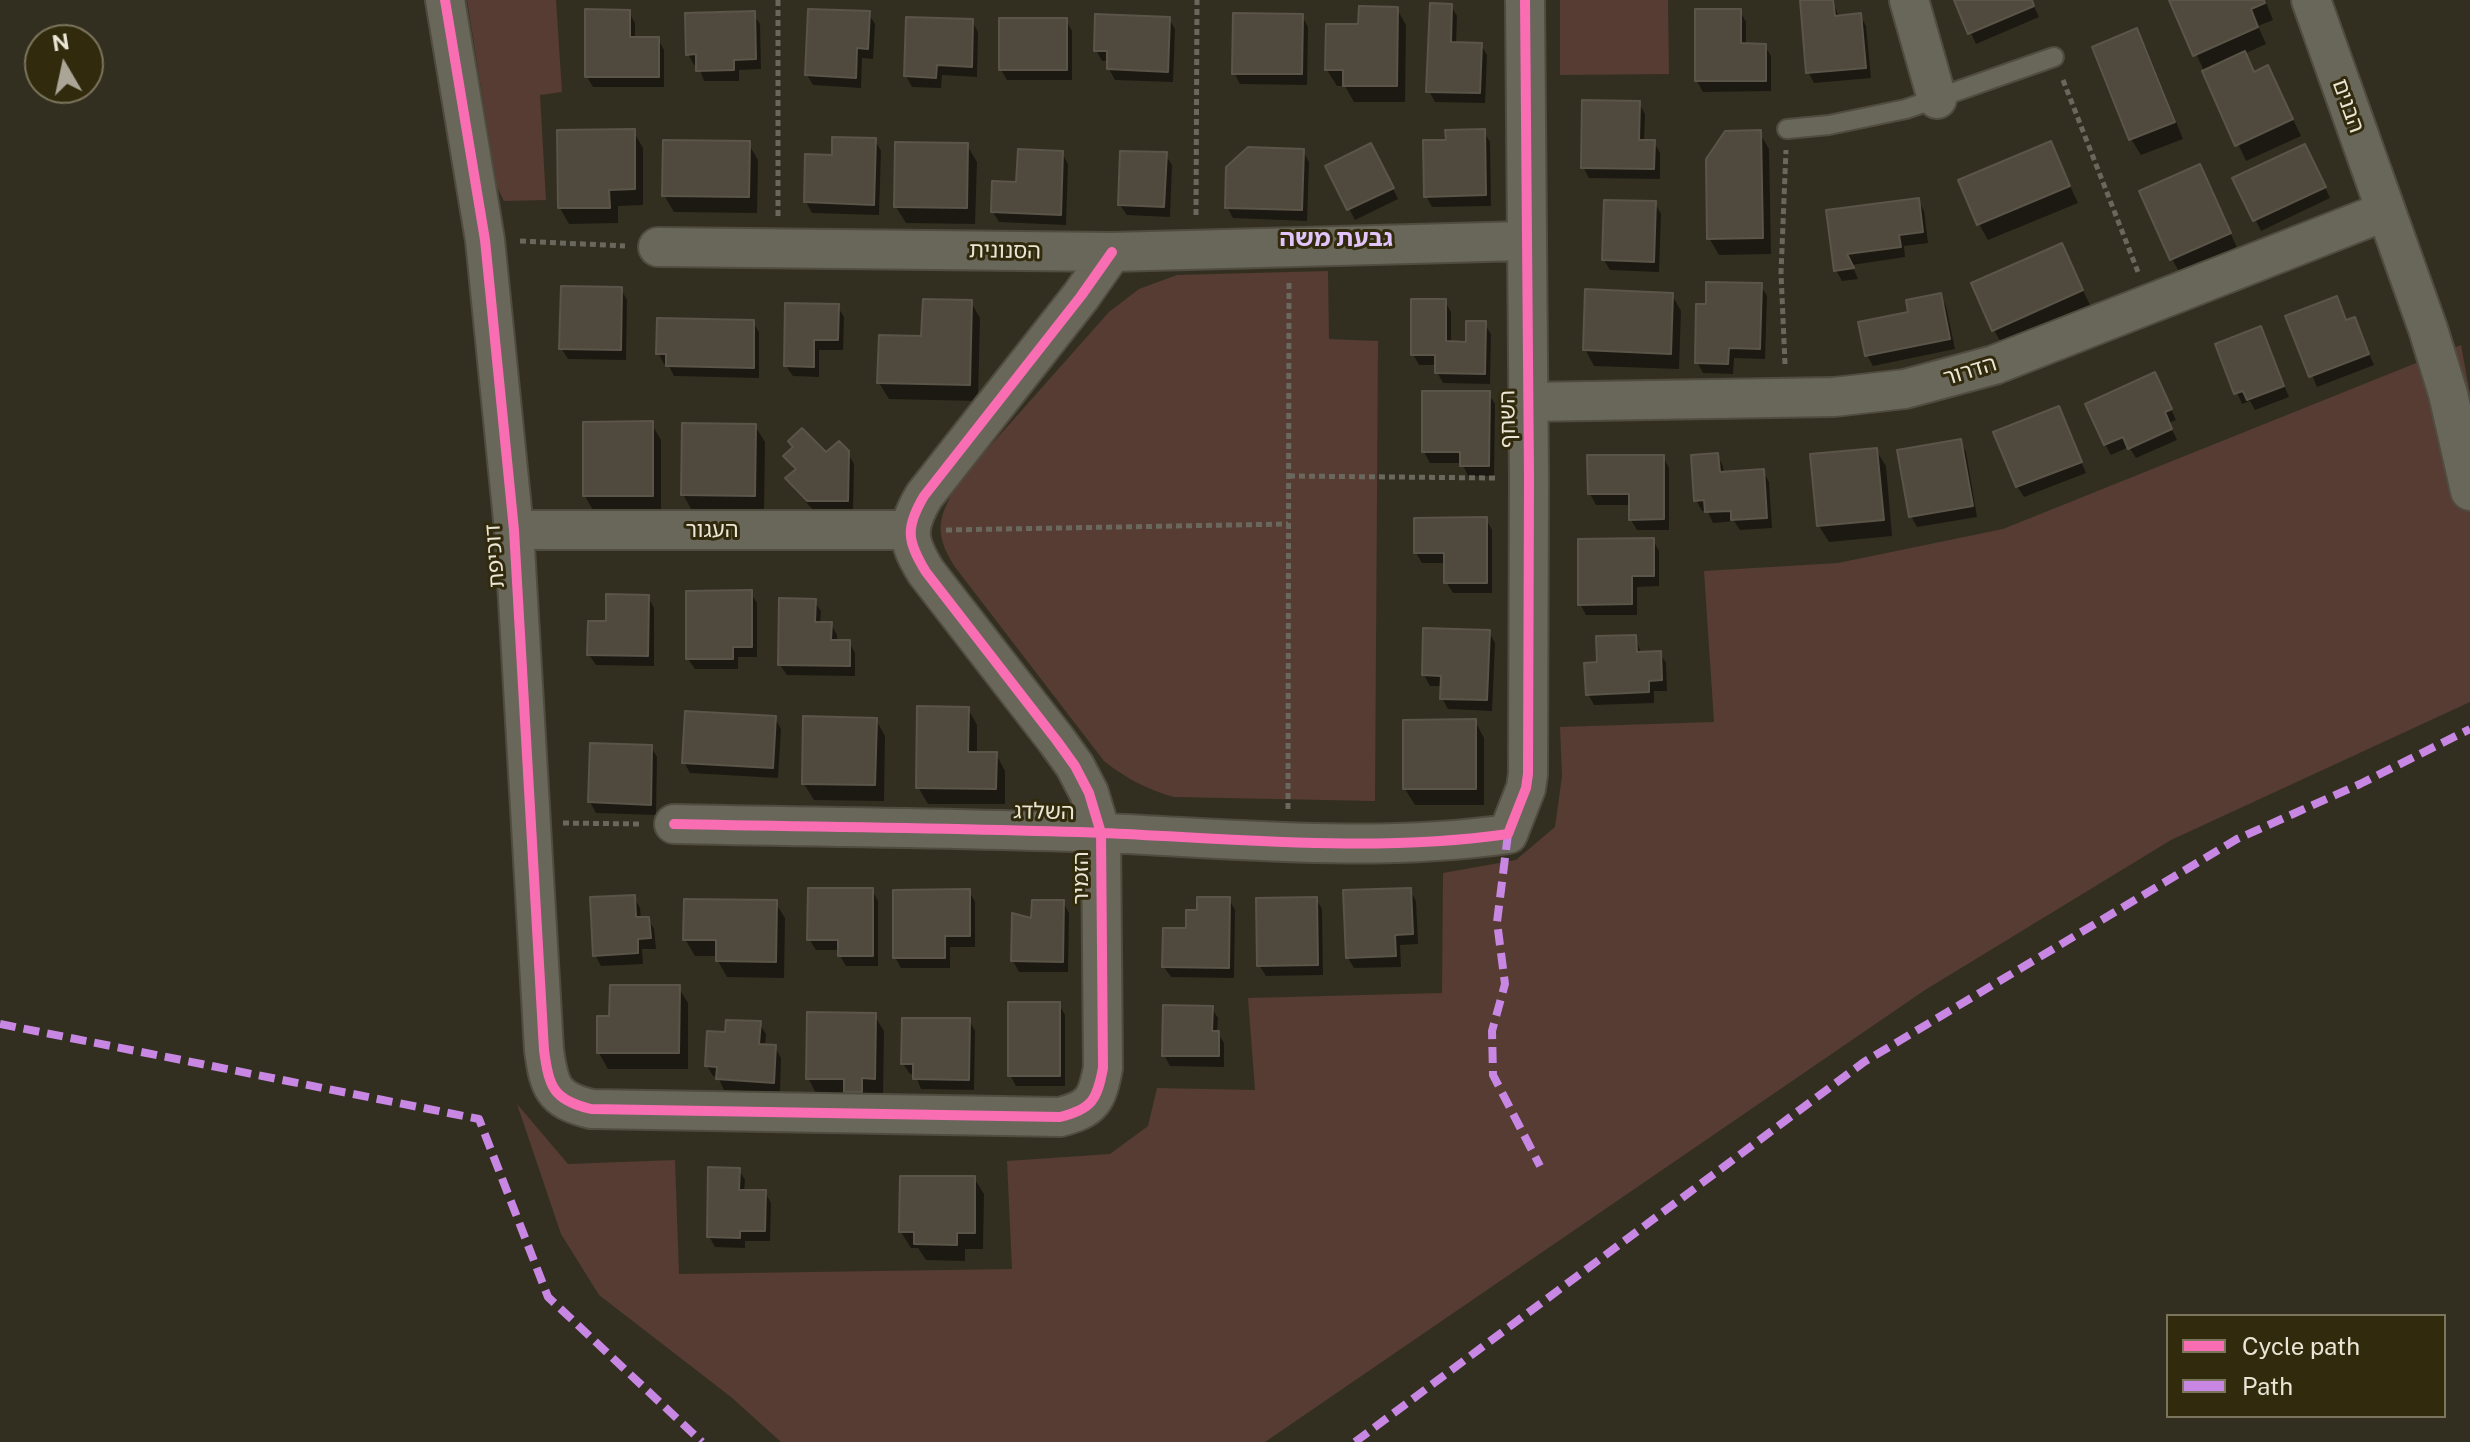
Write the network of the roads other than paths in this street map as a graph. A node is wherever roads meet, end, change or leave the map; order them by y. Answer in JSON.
{"nodes":[{"id":1,"x":445,"y":0,"type":"edge"},
{"id":2,"x":1525,"y":0,"type":"edge"},
{"id":3,"x":1909,"y":0,"type":"edge"},
{"id":4,"x":2311,"y":0,"type":"edge"},
{"id":5,"x":2054,"y":57,"type":"road end"},
{"id":6,"x":1937,"y":99,"type":"junction"},
{"id":7,"x":1787,"y":129,"type":"road end"},
{"id":8,"x":2386,"y":211,"type":"junction"},
{"id":9,"x":1525,"y":241,"type":"junction"},
{"id":10,"x":658,"y":247,"type":"road end"},
{"id":11,"x":1112,"y":252,"type":"junction"},
{"id":12,"x":1528,"y":402,"type":"junction"},
{"id":13,"x":2470,"y":491,"type":"edge"},
{"id":14,"x":514,"y":530,"type":"junction"},
{"id":15,"x":909,"y":530,"type":"junction"},
{"id":16,"x":674,"y":824,"type":"road end"},
{"id":17,"x":1101,"y":833,"type":"junction"},
{"id":18,"x":1508,"y":834,"type":"joint"},
{"id":19,"x":570,"y":1104,"type":"joint"}],
"edges":[{"from":1,"to":14,"type":"street","name":"דוכיפת"},
{"from":2,"to":9,"type":"street","name":"השחף"},
{"from":3,"to":6,"type":"street"},
{"from":4,"to":8,"type":"street","name":"הבנים"},
{"from":5,"to":6,"type":"lane"},
{"from":6,"to":7,"type":"lane"},
{"from":8,"to":12,"type":"street","name":"הדרור"},
{"from":8,"to":13,"type":"street","name":"הבנים"},
{"from":9,"to":11,"type":"street","name":"הסנונית"},
{"from":9,"to":12,"type":"street","name":"השחף"},
{"from":10,"to":11,"type":"street","name":"הסנונית"},
{"from":11,"to":15,"type":"street"},
{"from":12,"to":18,"type":"street","name":"השחף"},
{"from":14,"to":15,"type":"street","name":"העגור"},
{"from":14,"to":19,"type":"street","name":"דוכיפת"},
{"from":15,"to":17,"type":"street","name":"הזמיר"},
{"from":16,"to":17,"type":"street","name":"השלדג"},
{"from":17,"to":18,"type":"street","name":"השלדג"},
{"from":17,"to":19,"type":"street","name":"הזמיר"}]}
